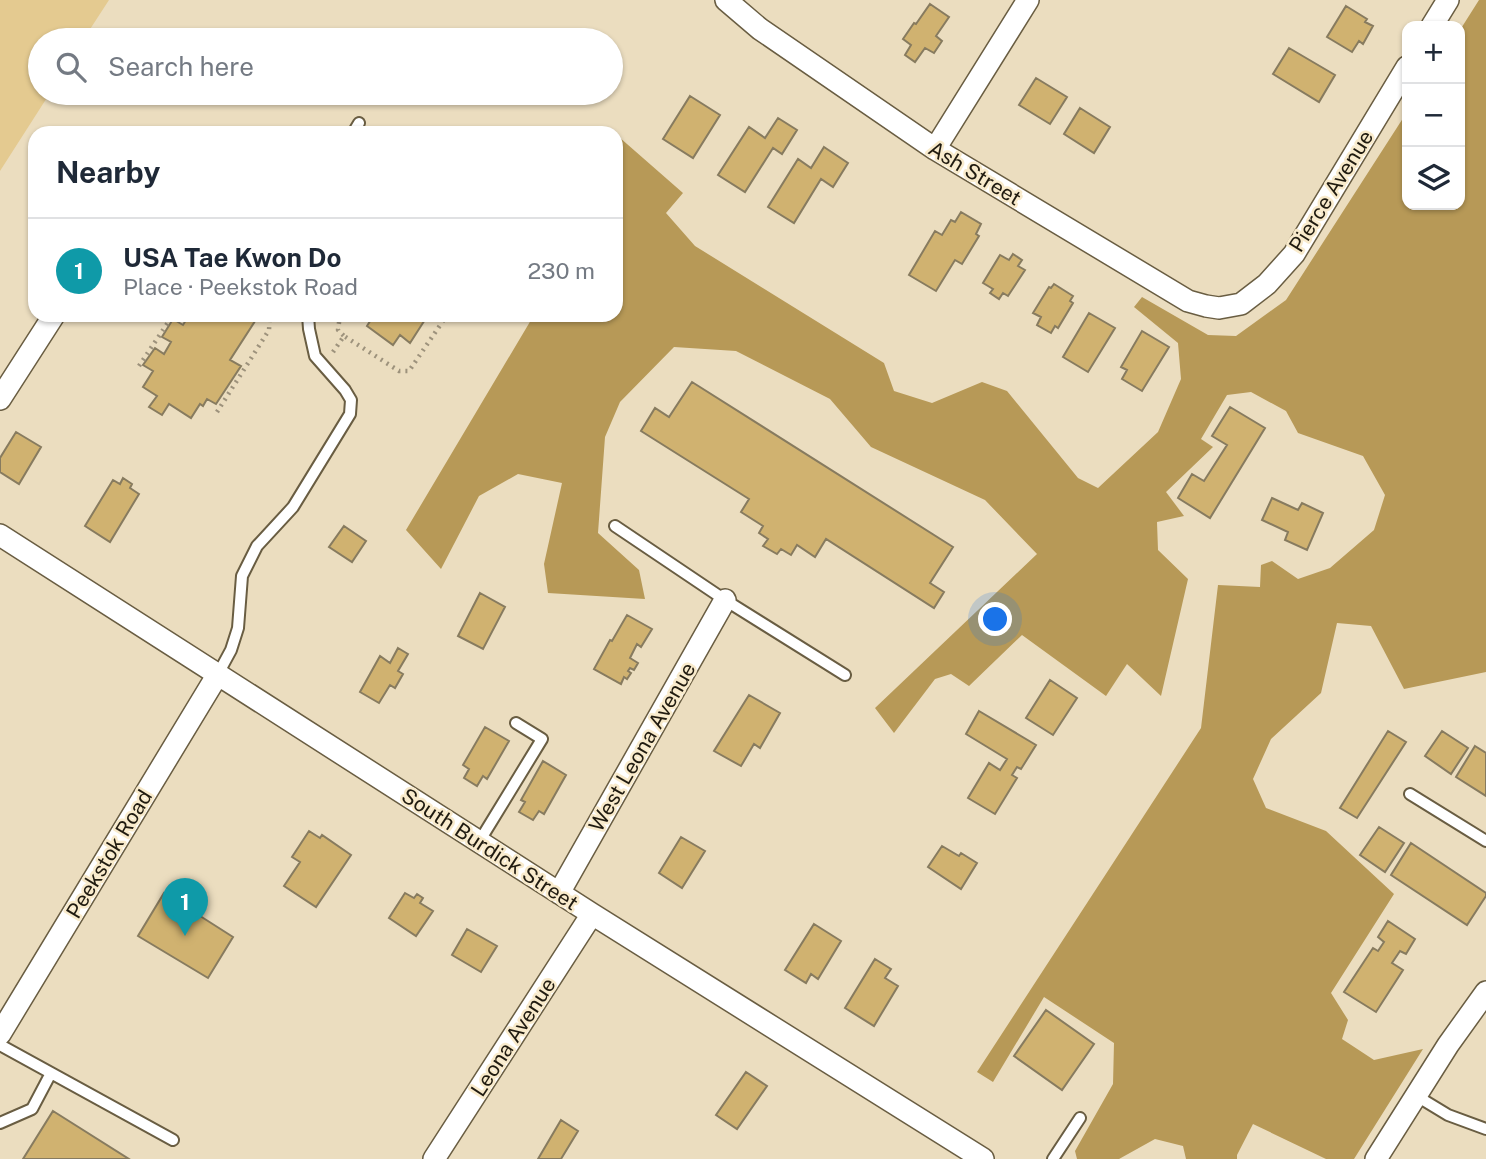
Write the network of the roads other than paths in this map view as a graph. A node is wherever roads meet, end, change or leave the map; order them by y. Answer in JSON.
{"nodes":[{"id":1,"x":726,"y":0,"type":"edge"},
{"id":2,"x":1028,"y":0,"type":"edge"},
{"id":3,"x":1448,"y":0,"type":"edge"},
{"id":4,"x":1435,"y":21,"type":"edge"},
{"id":5,"x":1402,"y":75,"type":"edge"},
{"id":6,"x":935,"y":149,"type":"junction"},
{"id":7,"x":1241,"y":304,"type":"joint"},
{"id":8,"x":50,"y":322,"type":"edge"},
{"id":9,"x":308,"y":322,"type":"edge"},
{"id":10,"x":0,"y":399,"type":"edge"},
{"id":11,"x":615,"y":526,"type":"dead end"},
{"id":12,"x":0,"y":535,"type":"edge"},
{"id":13,"x":725,"y":600,"type":"junction"},
{"id":14,"x":218,"y":674,"type":"junction"},
{"id":15,"x":845,"y":675,"type":"dead end"},
{"id":16,"x":516,"y":723,"type":"dead end"},
{"id":17,"x":1410,"y":794,"type":"dead end"},
{"id":18,"x":1486,"y":841,"type":"edge"},
{"id":19,"x":479,"y":842,"type":"junction"},
{"id":20,"x":559,"y":893,"type":"junction"},
{"id":21,"x":592,"y":914,"type":"junction"},
{"id":22,"x":1486,"y":992,"type":"edge"},
{"id":23,"x":0,"y":1034,"type":"edge"},
{"id":24,"x":0,"y":1045,"type":"edge"},
{"id":25,"x":51,"y":1073,"type":"junction"},
{"id":26,"x":1415,"y":1095,"type":"junction"},
{"id":27,"x":1080,"y":1118,"type":"dead end"},
{"id":28,"x":0,"y":1123,"type":"edge"},
{"id":29,"x":1486,"y":1129,"type":"edge"},
{"id":30,"x":173,"y":1140,"type":"dead end"},
{"id":31,"x":981,"y":1158,"type":"edge"},
{"id":32,"x":434,"y":1159,"type":"edge"},
{"id":33,"x":1053,"y":1159,"type":"edge"},
{"id":34,"x":1376,"y":1159,"type":"edge"}],
"edges":[{"from":1,"to":6,"type":"street","name":"Ash Street"},
{"from":2,"to":6,"type":"street"},
{"from":3,"to":4,"type":"street"},
{"from":5,"to":7,"type":"street","name":"Pierce Avenue"},
{"from":6,"to":7,"type":"street","name":"Ash Street"},
{"from":8,"to":10,"type":"street"},
{"from":9,"to":14,"type":"lane"},
{"from":11,"to":13,"type":"lane"},
{"from":12,"to":14,"type":"street","name":"South Burdick Street"},
{"from":13,"to":15,"type":"lane"},
{"from":13,"to":20,"type":"street","name":"West Leona Avenue"},
{"from":14,"to":19,"type":"street","name":"South Burdick Street"},
{"from":14,"to":23,"type":"street","name":"Peekstok Road"},
{"from":16,"to":19,"type":"lane"},
{"from":17,"to":18,"type":"lane"},
{"from":19,"to":20,"type":"street","name":"South Burdick Street"},
{"from":20,"to":21,"type":"street","name":"South Burdick Street"},
{"from":21,"to":31,"type":"street","name":"South Burdick Street"},
{"from":21,"to":32,"type":"street","name":"Leona Avenue"},
{"from":22,"to":26,"type":"street"},
{"from":24,"to":25,"type":"lane"},
{"from":25,"to":28,"type":"lane"},
{"from":25,"to":30,"type":"lane"},
{"from":26,"to":29,"type":"lane"},
{"from":26,"to":34,"type":"street"},
{"from":27,"to":33,"type":"lane"}]}
